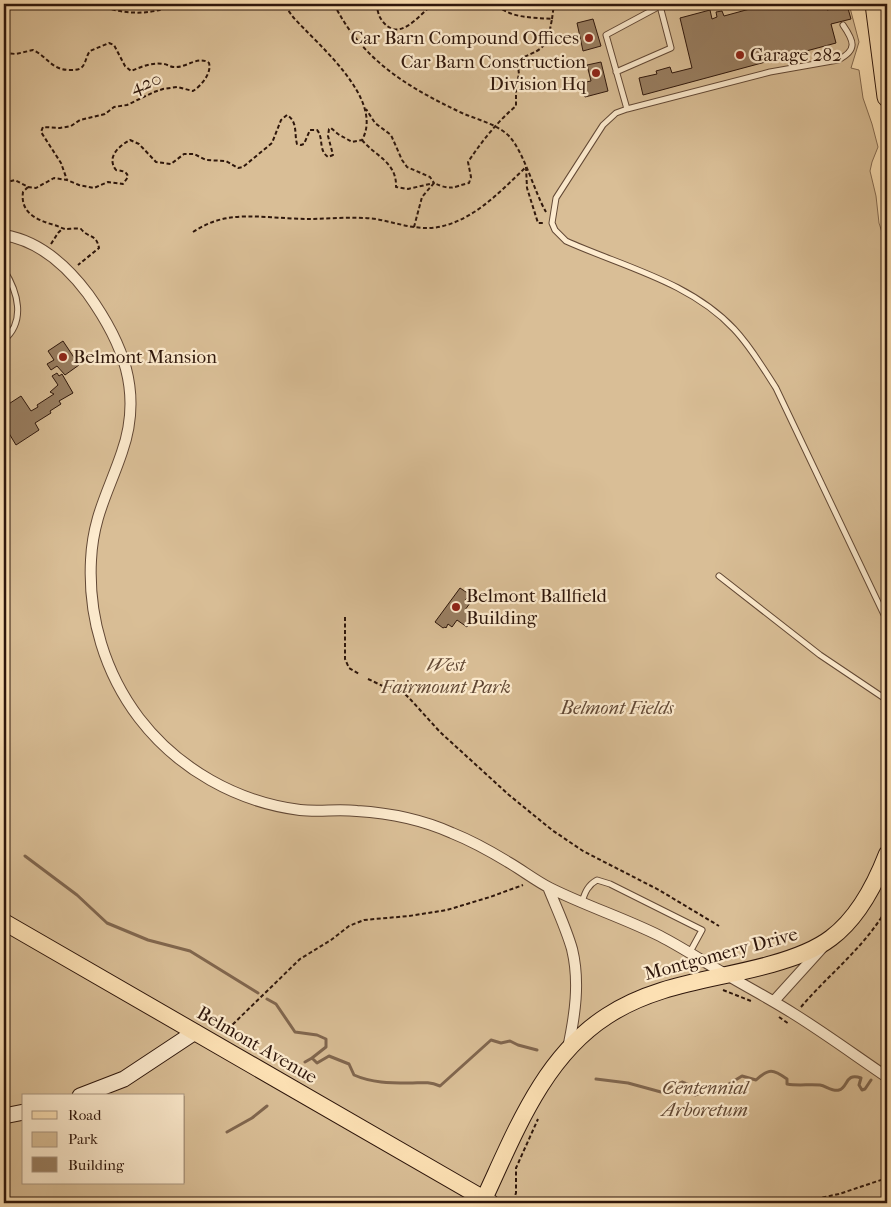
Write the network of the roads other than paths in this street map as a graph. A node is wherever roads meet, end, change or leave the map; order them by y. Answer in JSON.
{"nodes":[{"id":1,"x":876,"y":4,"type":"edge"},
{"id":2,"x":661,"y":5,"type":"edge"},
{"id":3,"x":843,"y":25,"type":"dead end"},
{"id":4,"x":887,"y":36,"type":"edge"},
{"id":5,"x":616,"y":72,"type":"junction"},
{"id":6,"x":887,"y":97,"type":"edge"},
{"id":7,"x":627,"y":109,"type":"junction"},
{"id":8,"x":4,"y":235,"type":"edge"},
{"id":9,"x":4,"y":270,"type":"edge"},
{"id":10,"x":4,"y":340,"type":"edge"},
{"id":11,"x":720,"y":576,"type":"dead end"},
{"id":12,"x":887,"y":621,"type":"edge"},
{"id":13,"x":887,"y":698,"type":"edge"},
{"id":14,"x":887,"y":854,"type":"edge"},
{"id":15,"x":548,"y":887,"type":"junction"},
{"id":16,"x":582,"y":902,"type":"junction"},
{"id":17,"x":4,"y":922,"type":"edge"},
{"id":18,"x":832,"y":938,"type":"junction"},
{"id":19,"x":690,"y":952,"type":"junction"},
{"id":20,"x":724,"y":982,"type":"junction"},
{"id":21,"x":774,"y":1001,"type":"junction"},
{"id":22,"x":195,"y":1032,"type":"junction"},
{"id":23,"x":568,"y":1049,"type":"junction"},
{"id":24,"x":887,"y":1077,"type":"edge"},
{"id":25,"x":85,"y":1094,"type":"edge"},
{"id":26,"x":22,"y":1112,"type":"edge"},
{"id":27,"x":4,"y":1116,"type":"edge"},
{"id":28,"x":485,"y":1202,"type":"edge"}],
"edges":[{"from":1,"to":4,"type":"highway"},
{"from":1,"to":6,"type":"highway"},
{"from":2,"to":5,"type":"lane"},
{"from":2,"to":5,"type":"lane"},
{"from":3,"to":7,"type":"lane"},
{"from":5,"to":7,"type":"lane"},
{"from":7,"to":12,"type":"lane"},
{"from":8,"to":15,"type":"street"},
{"from":9,"to":10,"type":"lane"},
{"from":11,"to":13,"type":"lane"},
{"from":14,"to":18,"type":"main road","name":"Montgomery Drive"},
{"from":15,"to":16,"type":"street"},
{"from":15,"to":23,"type":"street"},
{"from":16,"to":19,"type":"street"},
{"from":16,"to":19,"type":"lane"},
{"from":17,"to":22,"type":"main road","name":"Belmont Avenue"},
{"from":18,"to":20,"type":"main road","name":"Montgomery Drive"},
{"from":18,"to":21,"type":"street","name":"Montgomery Drive"},
{"from":19,"to":20,"type":"street"},
{"from":20,"to":21,"type":"street"},
{"from":20,"to":23,"type":"main road","name":"Montgomery Drive"},
{"from":21,"to":24,"type":"street"},
{"from":22,"to":25,"type":"street"},
{"from":22,"to":28,"type":"main road","name":"Belmont Avenue"},
{"from":23,"to":28,"type":"main road","name":"Montgomery Drive"},
{"from":26,"to":27,"type":"street"}]}
